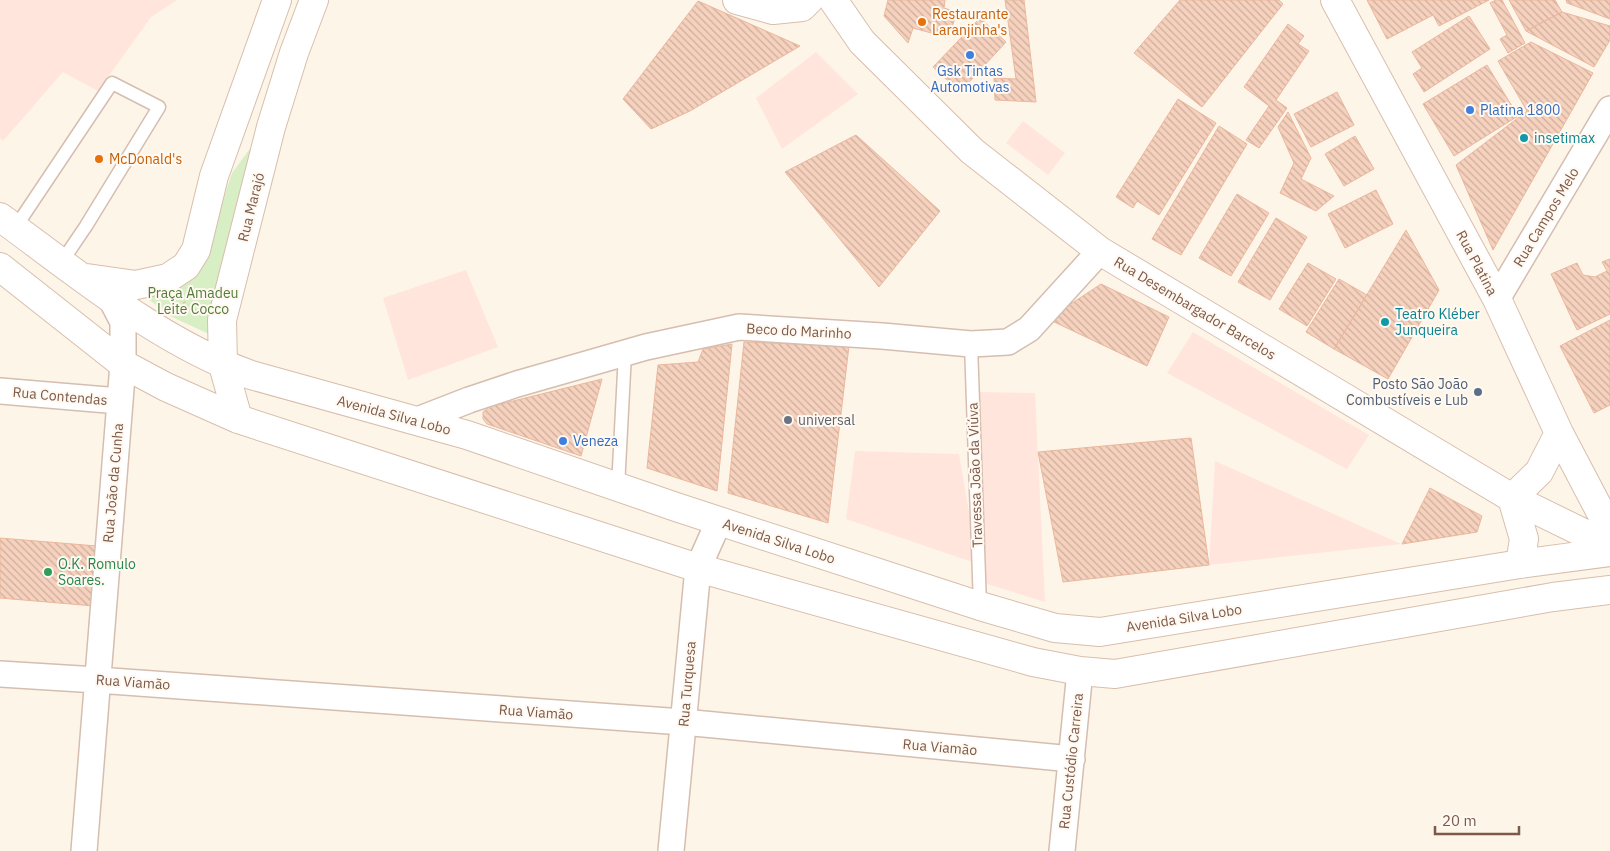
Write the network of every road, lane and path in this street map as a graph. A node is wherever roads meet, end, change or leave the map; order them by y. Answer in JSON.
{"nodes":[{"id":1,"x":277,"y":0,"type":"edge"},
{"id":2,"x":314,"y":0,"type":"edge"},
{"id":3,"x":737,"y":0,"type":"edge"},
{"id":4,"x":809,"y":0,"type":"edge"},
{"id":5,"x":833,"y":0,"type":"edge"},
{"id":6,"x":1335,"y":0,"type":"edge"},
{"id":7,"x":294,"y":53,"type":"junction"},
{"id":8,"x":1610,"y":109,"type":"edge"},
{"id":9,"x":214,"y":176,"type":"junction"},
{"id":10,"x":7,"y":222,"type":"edge"},
{"id":11,"x":1100,"y":251,"type":"junction"},
{"id":12,"x":0,"y":267,"type":"edge"},
{"id":13,"x":72,"y":270,"type":"junction"},
{"id":14,"x":168,"y":278,"type":"junction"},
{"id":15,"x":110,"y":297,"type":"junction"},
{"id":16,"x":1497,"y":299,"type":"junction"},
{"id":17,"x":222,"y":320,"type":"junction"},
{"id":18,"x":971,"y":344,"type":"junction"},
{"id":19,"x":625,"y":354,"type":"junction"},
{"id":20,"x":123,"y":364,"type":"junction"},
{"id":21,"x":223,"y":365,"type":"junction"},
{"id":22,"x":0,"y":391,"type":"edge"},
{"id":23,"x":469,"y":400,"type":"junction"},
{"id":24,"x":119,"y":401,"type":"junction"},
{"id":25,"x":238,"y":419,"type":"junction"},
{"id":26,"x":415,"y":421,"type":"junction"},
{"id":27,"x":1559,"y":433,"type":"junction"},
{"id":28,"x":467,"y":435,"type":"junction"},
{"id":29,"x":618,"y":487,"type":"junction"},
{"id":30,"x":1512,"y":498,"type":"junction"},
{"id":31,"x":718,"y":521,"type":"junction"},
{"id":32,"x":1610,"y":530,"type":"edge"},
{"id":33,"x":1610,"y":546,"type":"edge"},
{"id":34,"x":1610,"y":552,"type":"edge"},
{"id":35,"x":1520,"y":564,"type":"junction"},
{"id":36,"x":698,"y":568,"type":"junction"},
{"id":37,"x":1610,"y":590,"type":"edge"},
{"id":38,"x":980,"y":606,"type":"junction"},
{"id":39,"x":1080,"y":671,"type":"junction"},
{"id":40,"x":0,"y":674,"type":"edge"},
{"id":41,"x":97,"y":680,"type":"junction"},
{"id":42,"x":683,"y":722,"type":"junction"},
{"id":43,"x":1072,"y":759,"type":"junction"},
{"id":44,"x":84,"y":851,"type":"edge"},
{"id":45,"x":672,"y":851,"type":"edge"},
{"id":46,"x":1062,"y":851,"type":"edge"}],
"edges":[{"from":1,"to":9,"type":"main road"},
{"from":2,"to":7,"type":"main road","name":"Rua Marajó"},
{"from":3,"to":4,"type":"main road"},
{"from":5,"to":11,"type":"main road","name":"Rua Desembargador Barcelos"},
{"from":6,"to":16,"type":"main road","name":"Rua Platina"},
{"from":7,"to":9,"type":"main road"},
{"from":7,"to":17,"type":"main road","name":"Rua Marajó"},
{"from":8,"to":16,"type":"street","name":"Rua Campos Melo"},
{"from":9,"to":14,"type":"main road"},
{"from":10,"to":13,"type":"main road","name":"Avenida Silva Lobo"},
{"from":10,"to":13,"type":"lane"},
{"from":11,"to":18,"type":"street","name":"Beco do Marinho"},
{"from":11,"to":30,"type":"main road","name":"Rua Desembargador Barcelos"},
{"from":12,"to":20,"type":"main road"},
{"from":13,"to":14,"type":"main road"},
{"from":13,"to":15,"type":"main road","name":"Avenida Silva Lobo"},
{"from":14,"to":17,"type":"path"},
{"from":15,"to":20,"type":"street","name":"Rua João da Cunha"},
{"from":15,"to":21,"type":"main road","name":"Avenida Silva Lobo"},
{"from":16,"to":27,"type":"main road","name":"Rua Platina"},
{"from":17,"to":21,"type":"main road","name":"Rua Marajó"},
{"from":18,"to":19,"type":"street","name":"Beco do Marinho"},
{"from":18,"to":38,"type":"lane","name":"Travessa João da Viúva"},
{"from":19,"to":23,"type":"street","name":"Beco do Marinho"},
{"from":19,"to":29,"type":"lane"},
{"from":20,"to":24,"type":"street","name":"Rua João da Cunha"},
{"from":20,"to":25,"type":"main road"},
{"from":21,"to":25,"type":"main road","name":"Rua Marajó"},
{"from":21,"to":26,"type":"main road","name":"Avenida Silva Lobo"},
{"from":22,"to":24,"type":"street","name":"Rua Contendas"},
{"from":23,"to":26,"type":"street","name":"Beco do Marinho"},
{"from":23,"to":28,"type":"street"},
{"from":24,"to":41,"type":"street","name":"Rua João da Cunha"},
{"from":25,"to":36,"type":"main road"},
{"from":26,"to":28,"type":"main road","name":"Avenida Silva Lobo"},
{"from":27,"to":30,"type":"main road"},
{"from":27,"to":32,"type":"main road","name":"Rua Platina"},
{"from":28,"to":29,"type":"main road","name":"Avenida Silva Lobo"},
{"from":29,"to":31,"type":"main road","name":"Avenida Silva Lobo"},
{"from":30,"to":33,"type":"main road","name":"Rua Desembargador Barcelos"},
{"from":30,"to":35,"type":"main road"},
{"from":31,"to":36,"type":"street","name":"Rua Turquesa"},
{"from":31,"to":38,"type":"main road","name":"Avenida Silva Lobo"},
{"from":34,"to":35,"type":"main road","name":"Avenida Silva Lobo"},
{"from":35,"to":38,"type":"main road","name":"Avenida Silva Lobo"},
{"from":36,"to":39,"type":"main road"},
{"from":36,"to":42,"type":"street","name":"Rua Turquesa"},
{"from":37,"to":39,"type":"main road"},
{"from":39,"to":43,"type":"street","name":"Rua Custódio Carreira"},
{"from":40,"to":41,"type":"street","name":"Rua Viamão"},
{"from":41,"to":42,"type":"street","name":"Rua Viamão"},
{"from":41,"to":44,"type":"street","name":"Rua João da Cunha"},
{"from":42,"to":43,"type":"street","name":"Rua Viamão"},
{"from":42,"to":45,"type":"street","name":"Rua Turquesa"},
{"from":43,"to":46,"type":"street","name":"Rua Custódio Carreira"}]}
